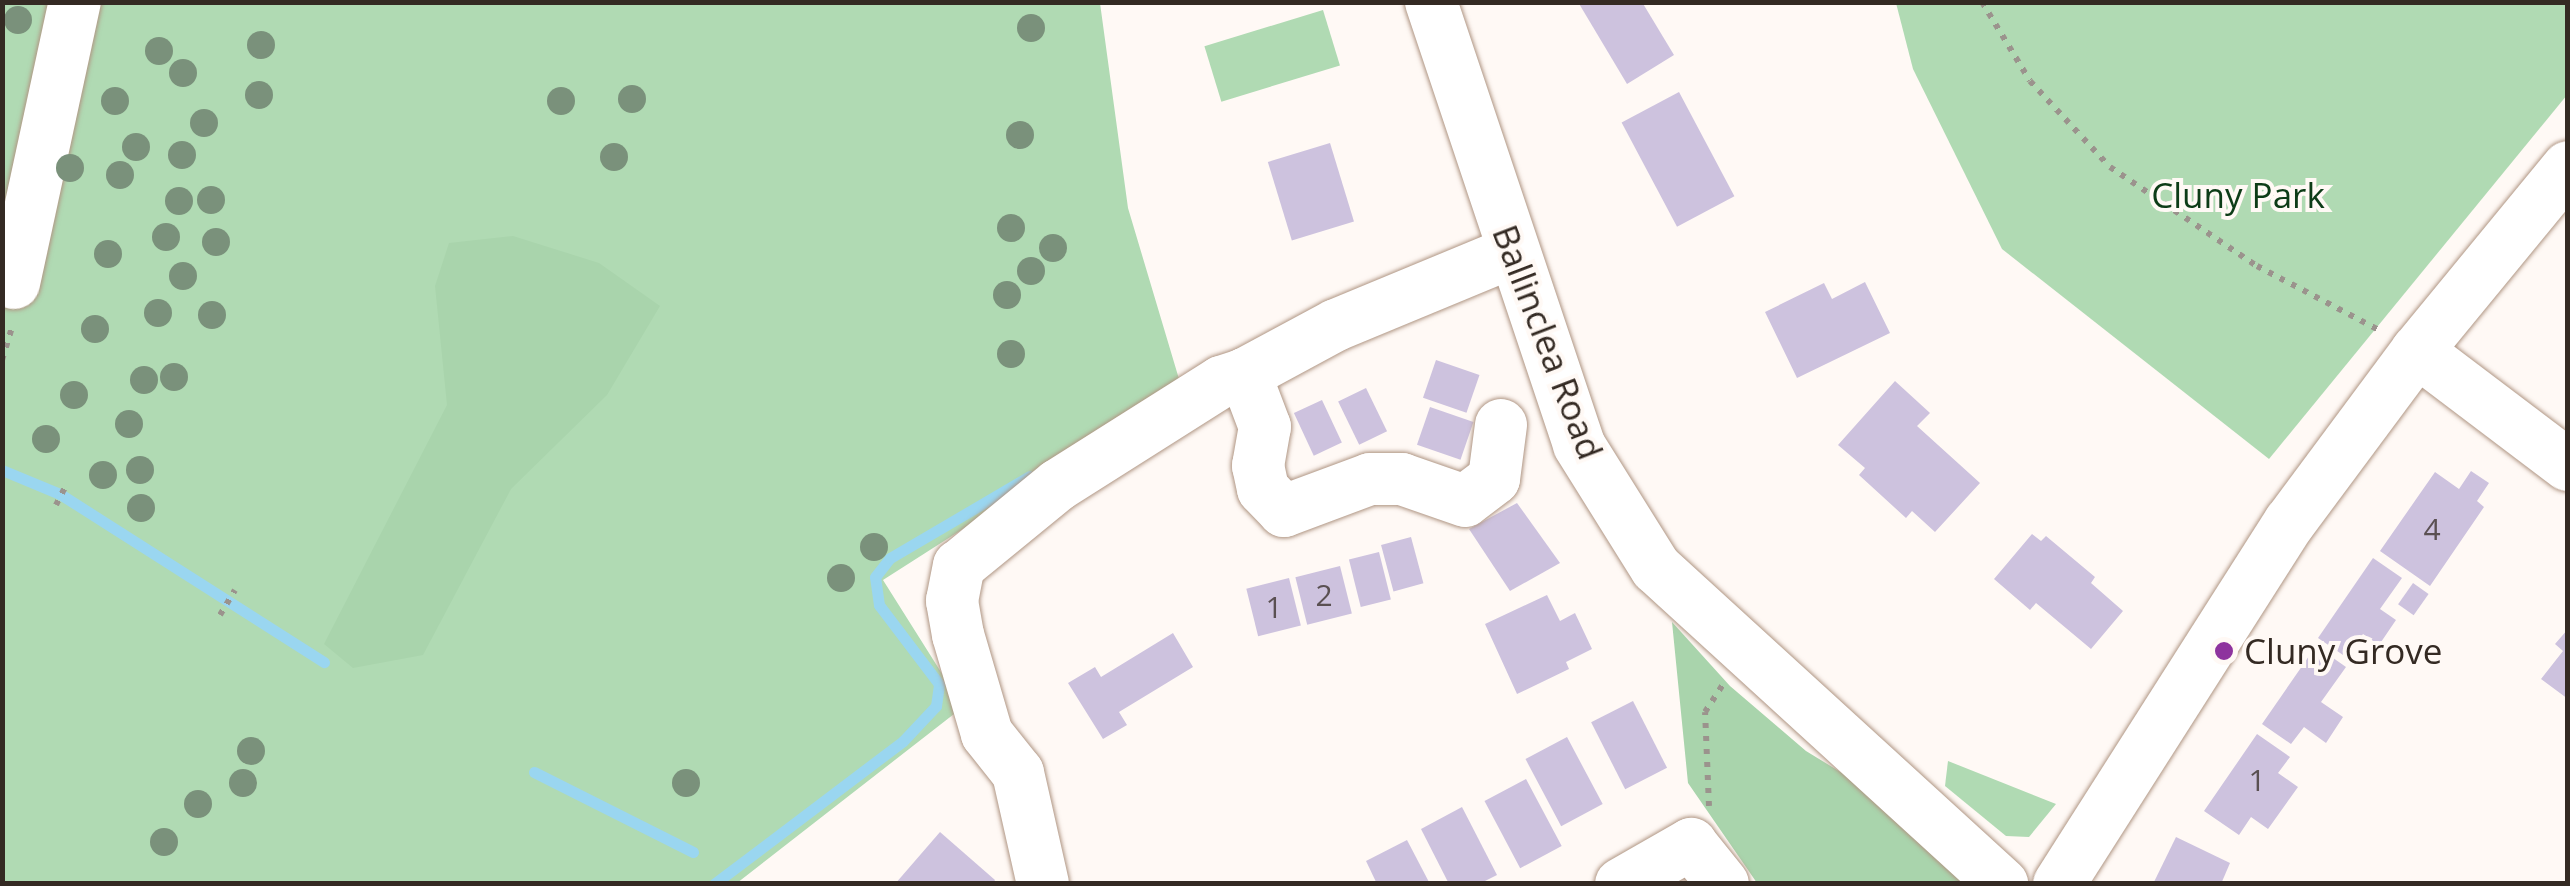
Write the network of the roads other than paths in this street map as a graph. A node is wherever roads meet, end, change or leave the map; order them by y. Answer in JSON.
{"nodes":[{"id":1,"x":75,"y":2,"type":"edge"},
{"id":2,"x":1431,"y":2,"type":"edge"},
{"id":3,"x":2568,"y":167,"type":"edge"},
{"id":4,"x":1512,"y":252,"type":"junction"},
{"id":5,"x":14,"y":284,"type":"dead end"},
{"id":6,"x":2417,"y":350,"type":"junction"},
{"id":7,"x":1245,"y":374,"type":"junction"},
{"id":8,"x":1501,"y":425,"type":"dead end"},
{"id":9,"x":2568,"y":465,"type":"edge"},
{"id":10,"x":1707,"y":864,"type":"edge"},
{"id":11,"x":1043,"y":884,"type":"edge"},
{"id":12,"x":1620,"y":884,"type":"edge"},
{"id":13,"x":2002,"y":884,"type":"edge"},
{"id":14,"x":2059,"y":884,"type":"edge"}],
"edges":[{"from":1,"to":5,"type":"street"},
{"from":2,"to":4,"type":"street","name":"Ballinclea Road"},
{"from":3,"to":6,"type":"street"},
{"from":4,"to":7,"type":"street"},
{"from":4,"to":13,"type":"street","name":"Ballinclea Road"},
{"from":6,"to":9,"type":"street"},
{"from":6,"to":14,"type":"street"},
{"from":7,"to":8,"type":"street"},
{"from":7,"to":11,"type":"street"},
{"from":10,"to":12,"type":"street"}]}
